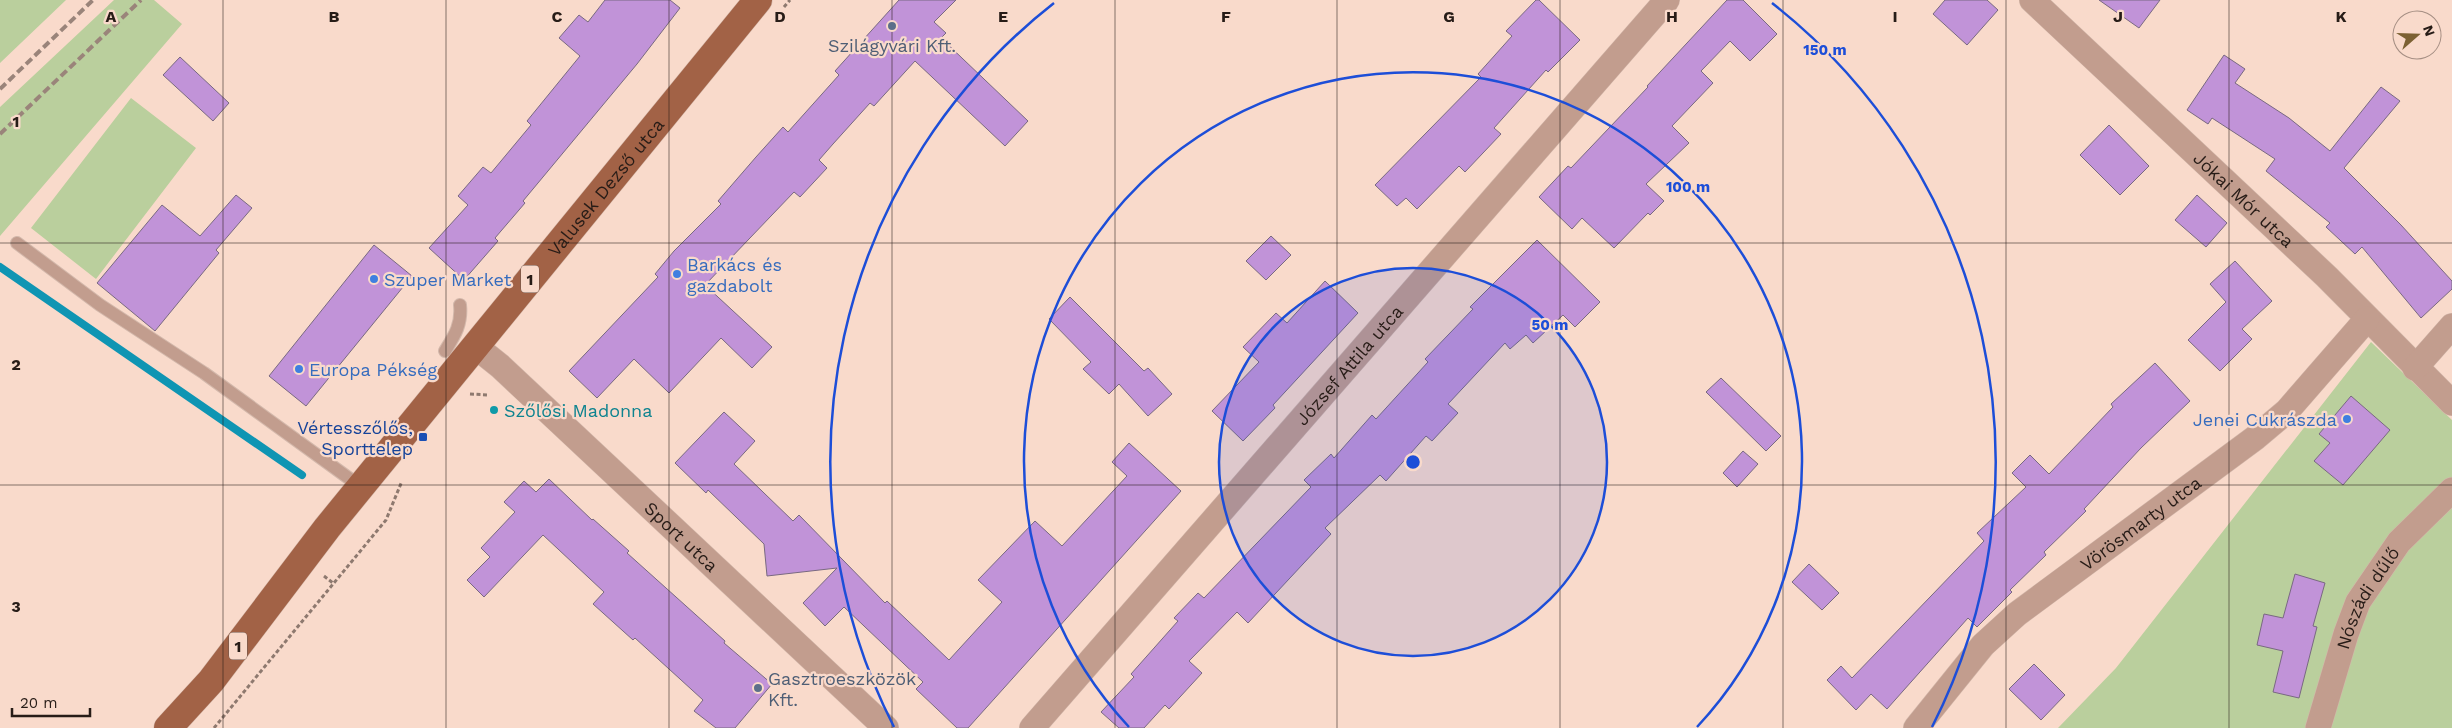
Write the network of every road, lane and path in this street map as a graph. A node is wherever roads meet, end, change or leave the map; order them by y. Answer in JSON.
{"nodes":[{"id":1,"x":758,"y":0,"type":"edge"},
{"id":2,"x":1667,"y":0,"type":"edge"},
{"id":3,"x":2032,"y":0,"type":"edge"},
{"id":4,"x":17,"y":243,"type":"dead end"},
{"id":5,"x":460,"y":305,"type":"dead end"},
{"id":6,"x":2367,"y":319,"type":"junction"},
{"id":7,"x":2452,"y":326,"type":"edge"},
{"id":8,"x":445,"y":351,"type":"dead end"},
{"id":9,"x":485,"y":354,"type":"junction"},
{"id":10,"x":2415,"y":368,"type":"junction"},
{"id":11,"x":470,"y":394,"type":"junction"},
{"id":12,"x":489,"y":395,"type":"dead end"},
{"id":13,"x":464,"y":402,"type":"dead end"},
{"id":14,"x":2452,"y":403,"type":"edge"},
{"id":15,"x":404,"y":477,"type":"dead end"},
{"id":16,"x":361,"y":488,"type":"junction"},
{"id":17,"x":2452,"y":490,"type":"edge"},
{"id":18,"x":168,"y":728,"type":"edge"},
{"id":19,"x":214,"y":728,"type":"edge"},
{"id":20,"x":886,"y":728,"type":"edge"},
{"id":21,"x":1032,"y":728,"type":"edge"},
{"id":22,"x":1916,"y":728,"type":"edge"},
{"id":23,"x":2318,"y":728,"type":"edge"}],
"edges":[{"from":1,"to":9,"type":"main road","name":"Valusek Dezső utca","number":"1"},
{"from":2,"to":21,"type":"street","name":"József Attila utca"},
{"from":3,"to":6,"type":"street","name":"Jókai Mór utca"},
{"from":4,"to":16,"type":"lane"},
{"from":5,"to":8,"type":"lane"},
{"from":6,"to":10,"type":"street","name":"Jókai Mór utca"},
{"from":6,"to":22,"type":"street","name":"Vörösmarty utca"},
{"from":7,"to":10,"type":"street"},
{"from":9,"to":11,"type":"path"},
{"from":9,"to":16,"type":"main road","name":"Valusek Dezső utca","number":"1"},
{"from":9,"to":20,"type":"street","name":"Sport utca"},
{"from":10,"to":14,"type":"street","name":"Jókai Mór utca"},
{"from":11,"to":12,"type":"path"},
{"from":11,"to":13,"type":"path"},
{"from":15,"to":19,"type":"path"},
{"from":16,"to":18,"type":"main road","name":"Valusek Dezső utca","number":"1"},
{"from":17,"to":23,"type":"street","name":"Nószádi dűlő"}]}
